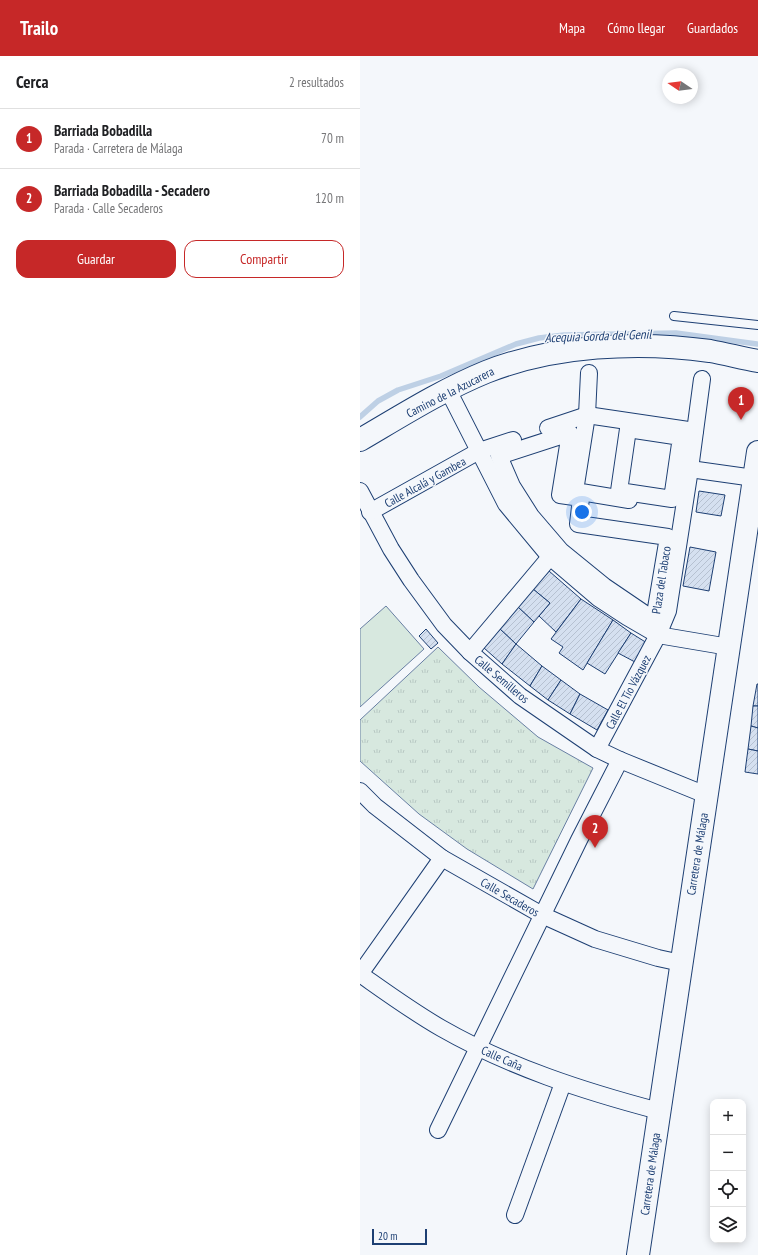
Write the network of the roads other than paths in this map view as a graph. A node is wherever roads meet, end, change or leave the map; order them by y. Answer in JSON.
{"nodes":[{"id":1,"x":674,"y":316,"type":"dead end"},
{"id":2,"x":758,"y":325,"type":"edge"},
{"id":3,"x":758,"y":361,"type":"edge"},
{"id":4,"x":589,"y":373,"type":"dead end"},
{"id":5,"x":702,"y":379,"type":"dead end"},
{"id":6,"x":448,"y":390,"type":"junction"},
{"id":7,"x":587,"y":415,"type":"junction"},
{"id":8,"x":623,"y":421,"type":"junction"},
{"id":9,"x":695,"y":431,"type":"junction"},
{"id":10,"x":360,"y":440,"type":"edge"},
{"id":11,"x":479,"y":451,"type":"junction"},
{"id":12,"x":758,"y":452,"type":"edge"},
{"id":13,"x":499,"y":456,"type":"joint"},
{"id":14,"x":690,"y":469,"type":"junction"},
{"id":15,"x":754,"y":478,"type":"junction"},
{"id":16,"x":360,"y":491,"type":"edge"},
{"id":17,"x":615,"y":494,"type":"junction"},
{"id":18,"x":684,"y":509,"type":"junction"},
{"id":19,"x":370,"y":512,"type":"junction"},
{"id":20,"x":550,"y":557,"type":"junction"},
{"id":21,"x":658,"y":635,"type":"junction"},
{"id":22,"x":729,"y":647,"type":"junction"},
{"id":23,"x":470,"y":652,"type":"junction"},
{"id":24,"x":597,"y":748,"type":"junction"},
{"id":25,"x":620,"y":760,"type":"junction"},
{"id":26,"x":360,"y":791,"type":"edge"},
{"id":27,"x":706,"y":795,"type":"junction"},
{"id":28,"x":442,"y":858,"type":"junction"},
{"id":29,"x":542,"y":915,"type":"junction"},
{"id":30,"x":681,"y":963,"type":"junction"},
{"id":31,"x":360,"y":974,"type":"edge"},
{"id":32,"x":479,"y":1048,"type":"junction"},
{"id":33,"x":563,"y":1083,"type":"junction"},
{"id":34,"x":659,"y":1110,"type":"junction"},
{"id":35,"x":438,"y":1130,"type":"dead end"},
{"id":36,"x":515,"y":1215,"type":"dead end"},
{"id":37,"x":638,"y":1255,"type":"edge"}],
"edges":[{"from":1,"to":2,"type":"lane"},
{"from":3,"to":6,"type":"main road","name":"Camino de la Azucarera"},
{"from":4,"to":7,"type":"street"},
{"from":5,"to":9,"type":"street","name":"Calle El Tío Vázquez"},
{"from":6,"to":10,"type":"main road","name":"Camino de la Azucarera"},
{"from":6,"to":11,"type":"street","name":"Plaza del Tabaco"},
{"from":7,"to":8,"type":"street"},
{"from":7,"to":11,"type":"street"},
{"from":7,"to":17,"type":"street"},
{"from":8,"to":9,"type":"street"},
{"from":8,"to":17,"type":"street"},
{"from":9,"to":14,"type":"street","name":"Calle El Tío Vázquez"},
{"from":11,"to":19,"type":"street","name":"Calle Alcalá y Gambea"},
{"from":11,"to":20,"type":"street","name":"Plaza del Tabaco"},
{"from":12,"to":15,"type":"main road","name":"Carretera de Málaga"},
{"from":13,"to":13,"type":"street","name":"Plaza del Tabaco"},
{"from":14,"to":15,"type":"street"},
{"from":14,"to":18,"type":"street","name":"Calle El Tío Vázquez"},
{"from":15,"to":22,"type":"main road","name":"Carretera de Málaga"},
{"from":16,"to":19,"type":"street","name":"Calle Semilleros"},
{"from":17,"to":17,"type":"street"},
{"from":17,"to":18,"type":"street"},
{"from":18,"to":21,"type":"street","name":"Calle El Tío Vázquez"},
{"from":19,"to":23,"type":"street","name":"Calle Semilleros"},
{"from":20,"to":21,"type":"street","name":"Plaza del Tabaco"},
{"from":20,"to":23,"type":"street"},
{"from":21,"to":22,"type":"street","name":"Plaza del Tabaco"},
{"from":21,"to":24,"type":"street","name":"Calle El Tío Vázquez"},
{"from":22,"to":27,"type":"main road","name":"Carretera de Málaga"},
{"from":23,"to":24,"type":"street","name":"Calle Semilleros"},
{"from":24,"to":25,"type":"street","name":"Calle Semilleros"},
{"from":25,"to":27,"type":"street","name":"Calle Semilleros"},
{"from":25,"to":29,"type":"street"},
{"from":26,"to":28,"type":"street","name":"Calle Secaderos"},
{"from":27,"to":30,"type":"main road","name":"Carretera de Málaga"},
{"from":28,"to":29,"type":"street","name":"Calle Secaderos"},
{"from":28,"to":31,"type":"street"},
{"from":29,"to":30,"type":"street","name":"Calle Secaderos"},
{"from":29,"to":32,"type":"street"},
{"from":30,"to":34,"type":"main road","name":"Carretera de Málaga"},
{"from":31,"to":32,"type":"street","name":"Calle Caña"},
{"from":32,"to":33,"type":"street","name":"Calle Caña"},
{"from":32,"to":35,"type":"street"},
{"from":33,"to":34,"type":"street","name":"Calle Caña"},
{"from":33,"to":36,"type":"street"},
{"from":34,"to":37,"type":"main road","name":"Carretera de Málaga"}]}
